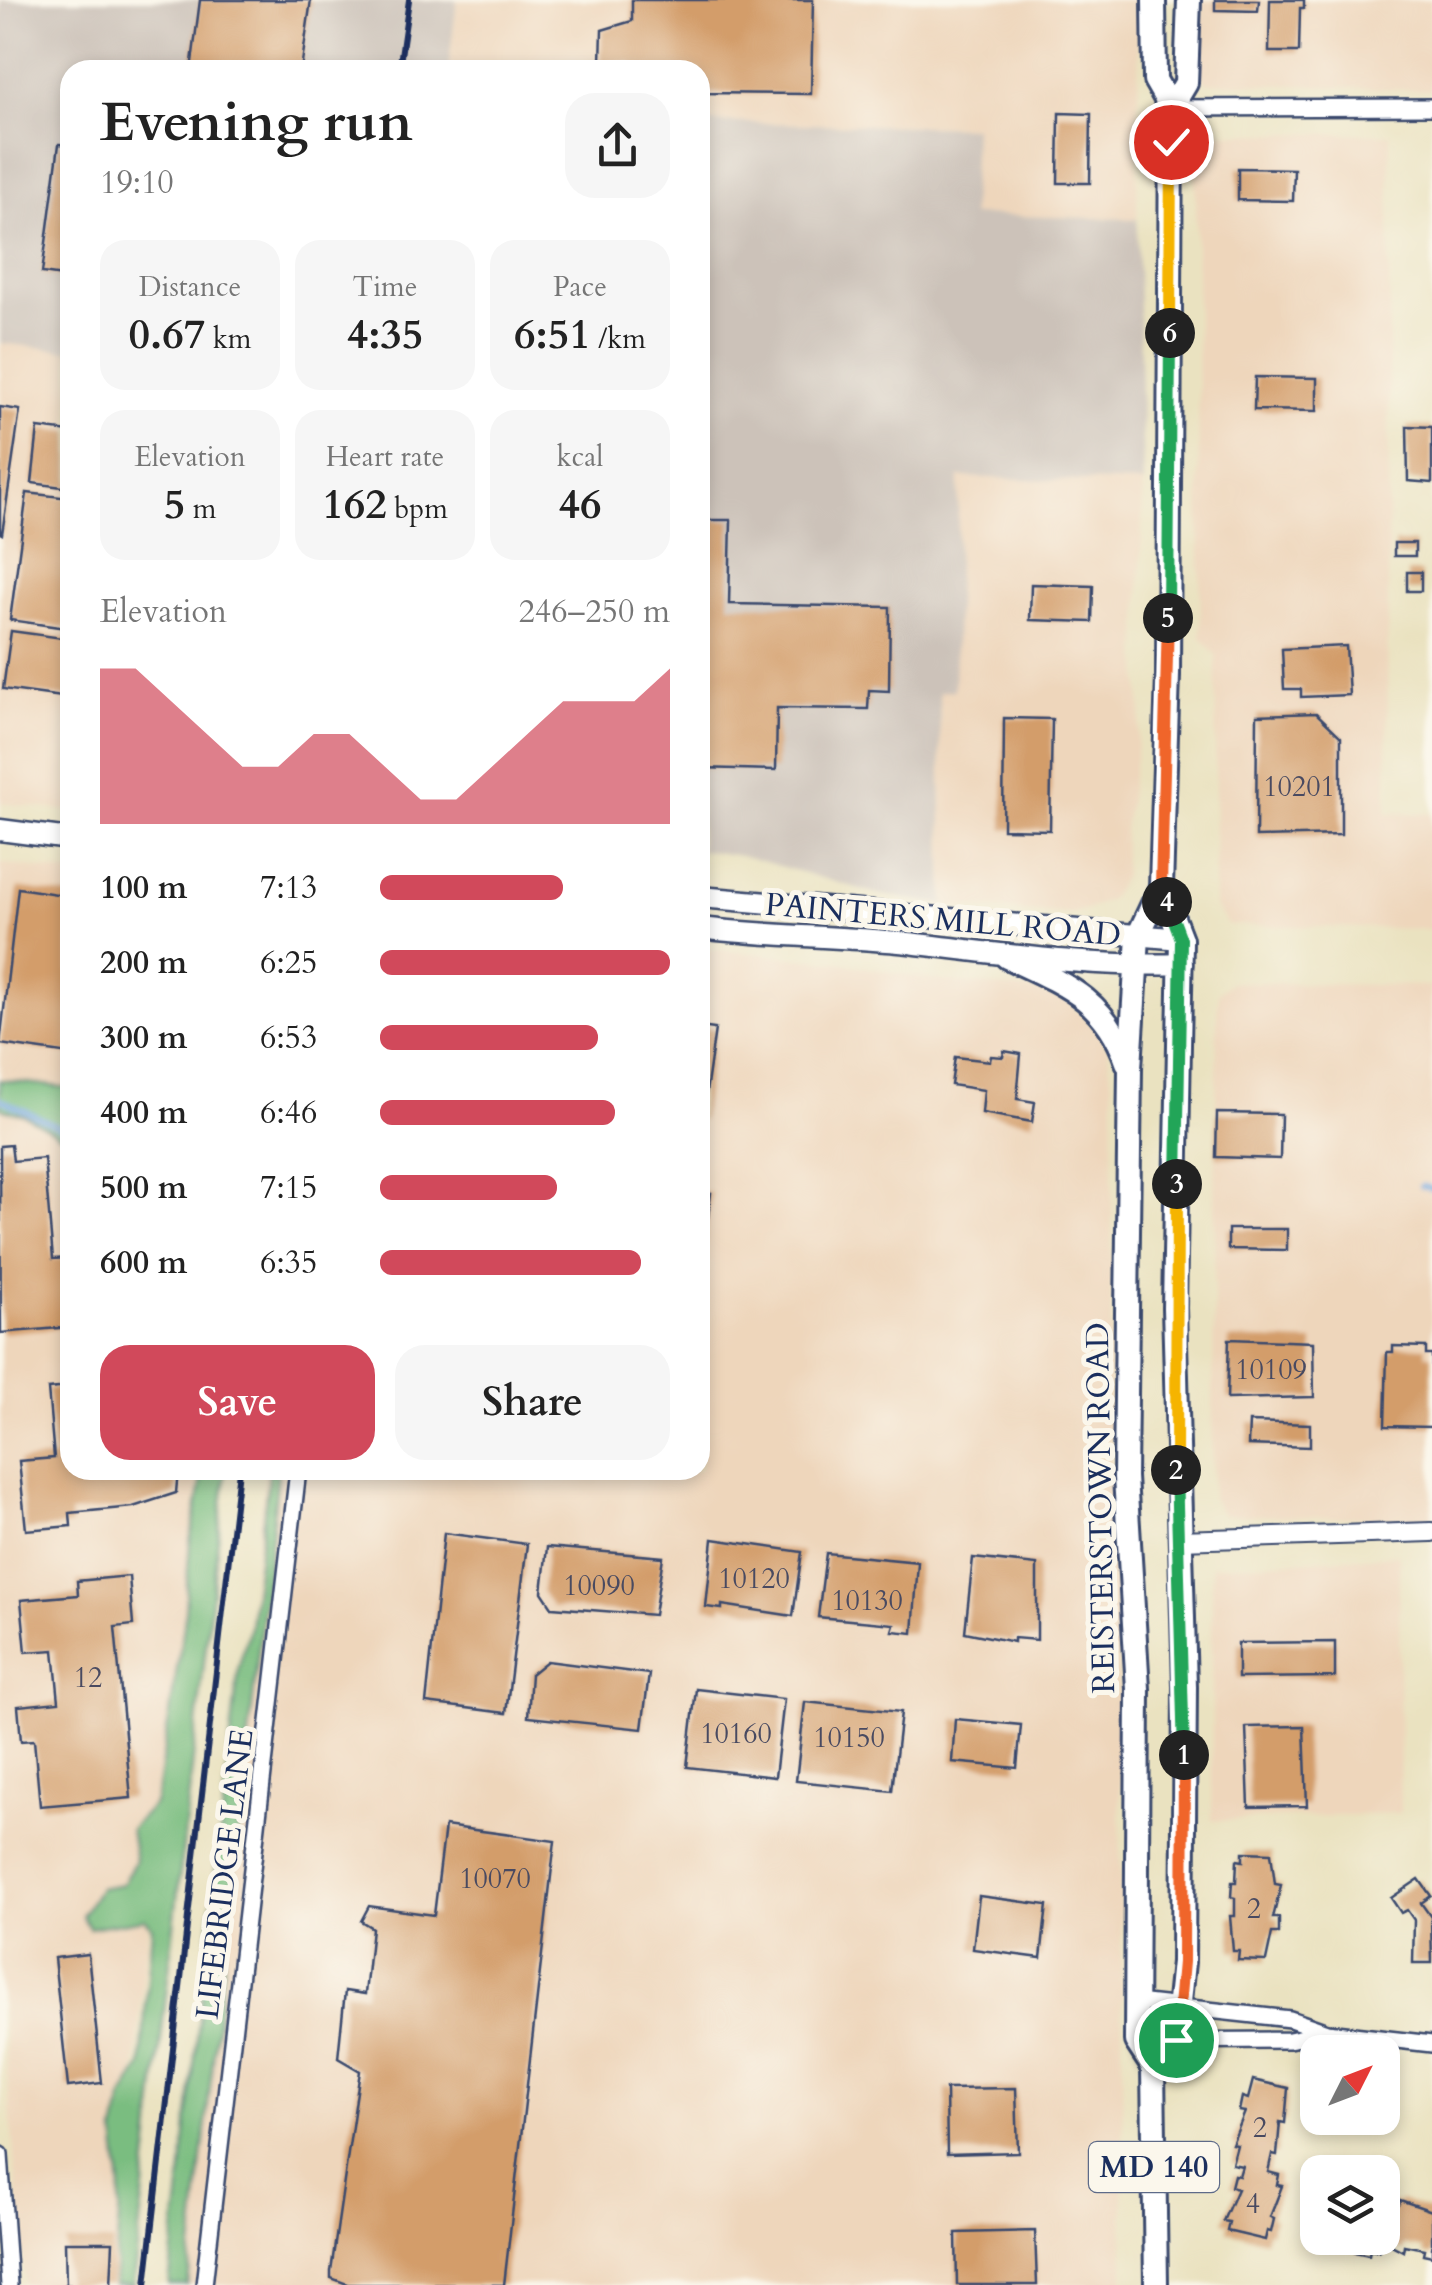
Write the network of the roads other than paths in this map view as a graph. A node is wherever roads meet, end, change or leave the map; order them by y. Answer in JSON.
{"nodes":[{"id":1,"x":1154,"y":0,"type":"edge"},
{"id":2,"x":1188,"y":0,"type":"edge"},
{"id":3,"x":1432,"y":107,"type":"edge"},
{"id":4,"x":1171,"y":108,"type":"junction"},
{"id":5,"x":0,"y":830,"type":"edge"},
{"id":6,"x":60,"y":837,"type":"edge"},
{"id":7,"x":1161,"y":887,"type":"junction"},
{"id":8,"x":710,"y":898,"type":"edge"},
{"id":9,"x":710,"y":929,"type":"edge"},
{"id":10,"x":1138,"y":936,"type":"junction"},
{"id":11,"x":1181,"y":939,"type":"junction"},
{"id":12,"x":1007,"y":957,"type":"junction"},
{"id":13,"x":1182,"y":964,"type":"junction"},
{"id":14,"x":1138,"y":966,"type":"junction"},
{"id":15,"x":1130,"y":1068,"type":"junction"},
{"id":16,"x":297,"y":1480,"type":"edge"},
{"id":17,"x":1432,"y":1532,"type":"edge"},
{"id":18,"x":1179,"y":1540,"type":"junction"},
{"id":19,"x":1136,"y":2002,"type":"junction"},
{"id":20,"x":1178,"y":2007,"type":"junction"},
{"id":21,"x":1327,"y":2032,"type":"junction"},
{"id":22,"x":1176,"y":2040,"type":"junction"},
{"id":23,"x":1136,"y":2041,"type":"junction"},
{"id":24,"x":1432,"y":2044,"type":"edge"},
{"id":25,"x":1153,"y":2067,"type":"junction"},
{"id":26,"x":0,"y":2156,"type":"edge"},
{"id":27,"x":9,"y":2285,"type":"edge"},
{"id":28,"x":204,"y":2285,"type":"edge"},
{"id":29,"x":1156,"y":2285,"type":"edge"}],
"edges":[{"from":1,"to":4,"type":"main road","name":"REISTERSTOWN ROAD"},
{"from":2,"to":4,"type":"main road","name":"REISTERSTOWN ROAD"},
{"from":3,"to":4,"type":"street"},
{"from":4,"to":7,"type":"main road","name":"REISTERSTOWN ROAD"},
{"from":5,"to":6,"type":"main road"},
{"from":7,"to":10,"type":"main road","name":"REISTERSTOWN ROAD"},
{"from":7,"to":11,"type":"main road","name":"REISTERSTOWN ROAD"},
{"from":8,"to":10,"type":"main road","name":"PAINTERS MILL ROAD"},
{"from":9,"to":12,"type":"main road","name":"PAINTERS MILL ROAD"},
{"from":10,"to":11,"type":"main road","name":"PAINTERS MILL ROAD"},
{"from":10,"to":14,"type":"main road","name":"REISTERSTOWN ROAD"},
{"from":11,"to":13,"type":"main road","name":"REISTERSTOWN ROAD"},
{"from":12,"to":14,"type":"main road","name":"PAINTERS MILL ROAD"},
{"from":12,"to":15,"type":"main road"},
{"from":13,"to":14,"type":"main road","name":"PAINTERS MILL ROAD"},
{"from":13,"to":18,"type":"main road","name":"REISTERSTOWN ROAD"},
{"from":14,"to":15,"type":"main road","name":"REISTERSTOWN ROAD"},
{"from":15,"to":19,"type":"main road","name":"REISTERSTOWN ROAD"},
{"from":16,"to":28,"type":"street","name":"LIFEBRIDGE LANE"},
{"from":17,"to":18,"type":"street"},
{"from":18,"to":20,"type":"main road","name":"REISTERSTOWN ROAD"},
{"from":19,"to":20,"type":"street"},
{"from":19,"to":23,"type":"main road","name":"REISTERSTOWN ROAD"},
{"from":20,"to":21,"type":"street"},
{"from":20,"to":22,"type":"main road","name":"REISTERSTOWN ROAD"},
{"from":21,"to":22,"type":"street"},
{"from":21,"to":24,"type":"street"},
{"from":22,"to":23,"type":"street"},
{"from":22,"to":25,"type":"main road"},
{"from":23,"to":25,"type":"main road"},
{"from":25,"to":29,"type":"main road","number":"MD 140"},
{"from":26,"to":27,"type":"street"}]}
